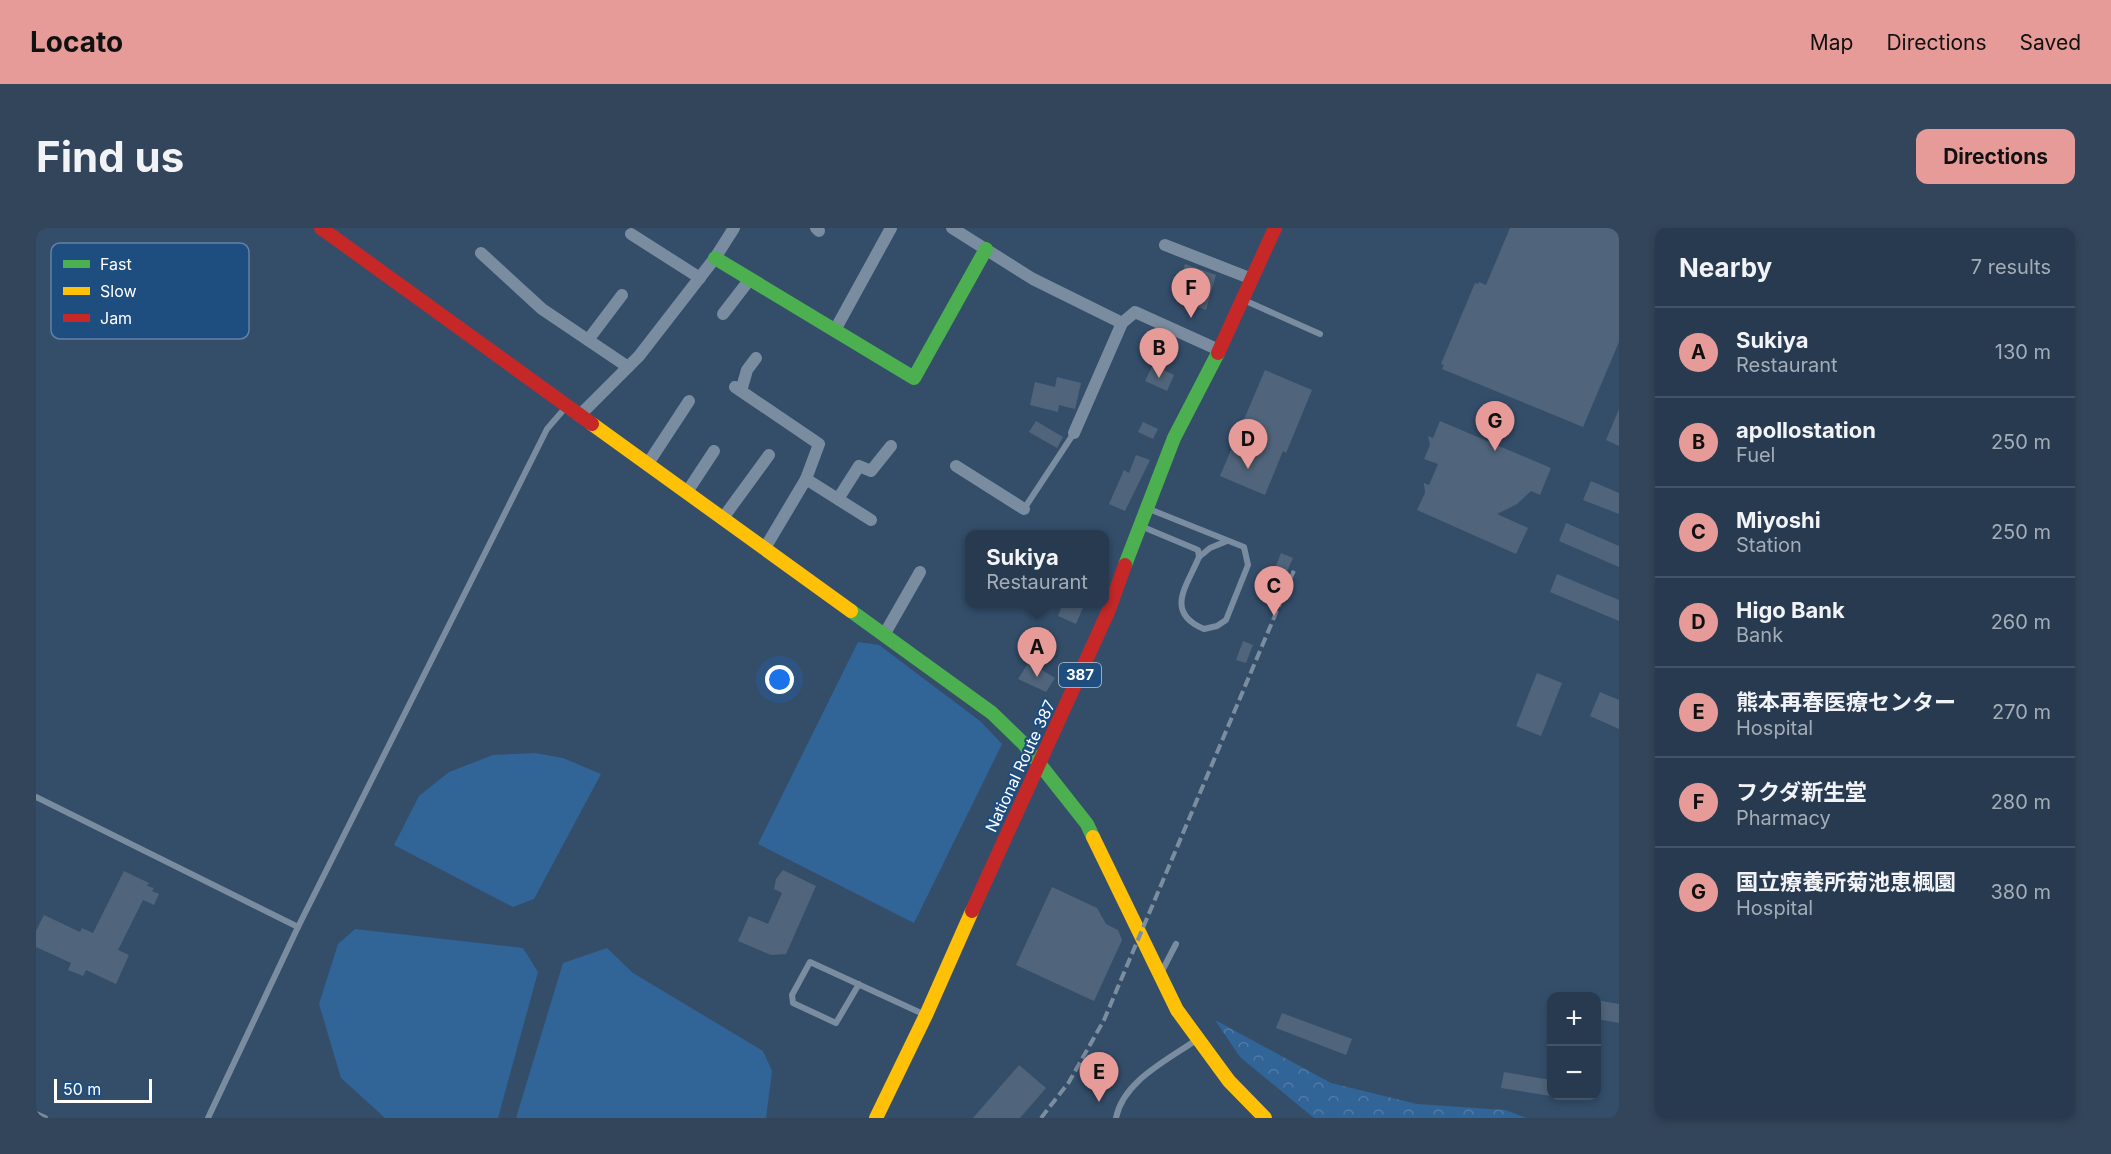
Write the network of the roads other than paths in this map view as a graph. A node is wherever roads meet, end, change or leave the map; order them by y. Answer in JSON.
{"nodes":[{"id":1,"x":323,"y":228,"type":"edge"},
{"id":2,"x":734,"y":228,"type":"edge"},
{"id":3,"x":891,"y":228,"type":"edge"},
{"id":4,"x":952,"y":228,"type":"edge"},
{"id":5,"x":1275,"y":228,"type":"edge"},
{"id":6,"x":631,"y":234,"type":"dead end"},
{"id":7,"x":1165,"y":245,"type":"dead end"},
{"id":8,"x":986,"y":249,"type":"junction"},
{"id":9,"x":481,"y":253,"type":"dead end"},
{"id":10,"x":715,"y":258,"type":"junction"},
{"id":11,"x":700,"y":278,"type":"junction"},
{"id":12,"x":750,"y":279,"type":"junction"},
{"id":13,"x":1252,"y":279,"type":"junction"},
{"id":14,"x":622,"y":295,"type":"dead end"},
{"id":15,"x":1243,"y":300,"type":"junction"},
{"id":16,"x":723,"y":314,"type":"dead end"},
{"id":17,"x":1122,"y":323,"type":"junction"},
{"id":18,"x":835,"y":330,"type":"junction"},
{"id":19,"x":1320,"y":334,"type":"dead end"},
{"id":20,"x":588,"y":340,"type":"junction"},
{"id":21,"x":1219,"y":350,"type":"junction"},
{"id":22,"x":756,"y":358,"type":"dead end"},
{"id":23,"x":628,"y":367,"type":"junction"},
{"id":24,"x":689,"y":401,"type":"dead end"},
{"id":25,"x":567,"y":407,"type":"junction"},
{"id":26,"x":579,"y":416,"type":"junction"},
{"id":27,"x":1074,"y":433,"type":"joint"},
{"id":28,"x":891,"y":446,"type":"dead end"},
{"id":29,"x":714,"y":451,"type":"dead end"},
{"id":30,"x":769,"y":455,"type":"dead end"},
{"id":31,"x":647,"y":465,"type":"junction"},
{"id":32,"x":956,"y":466,"type":"dead end"},
{"id":33,"x":806,"y":479,"type":"junction"},
{"id":34,"x":687,"y":492,"type":"junction"},
{"id":35,"x":838,"y":499,"type":"junction"},
{"id":36,"x":1146,"y":508,"type":"junction"},
{"id":37,"x":1024,"y":509,"type":"joint"},
{"id":38,"x":723,"y":518,"type":"junction"},
{"id":39,"x":871,"y":520,"type":"dead end"},
{"id":40,"x":1140,"y":525,"type":"junction"},
{"id":41,"x":1228,"y":541,"type":"junction"},
{"id":42,"x":765,"y":548,"type":"junction"},
{"id":43,"x":1199,"y":557,"type":"junction"},
{"id":44,"x":920,"y":572,"type":"dead end"},
{"id":45,"x":884,"y":635,"type":"junction"},
{"id":46,"x":1039,"y":764,"type":"junction"},
{"id":47,"x":36,"y":797,"type":"edge"},
{"id":48,"x":298,"y":927,"type":"junction"},
{"id":49,"x":1176,"y":944,"type":"dead end"},
{"id":50,"x":1160,"y":975,"type":"junction"},
{"id":51,"x":859,"y":984,"type":"junction"},
{"id":52,"x":926,"y":1015,"type":"junction"},
{"id":53,"x":1197,"y":1040,"type":"junction"},
{"id":54,"x":36,"y":1114,"type":"edge"},
{"id":55,"x":45,"y":1118,"type":"edge"},
{"id":56,"x":208,"y":1118,"type":"edge"},
{"id":57,"x":876,"y":1118,"type":"edge"},
{"id":58,"x":1116,"y":1118,"type":"edge"},
{"id":59,"x":1265,"y":1118,"type":"edge"}],
"edges":[{"from":1,"to":25,"type":"main road"},
{"from":2,"to":10,"type":"street"},
{"from":3,"to":18,"type":"street"},
{"from":4,"to":8,"type":"street"},
{"from":5,"to":13,"type":"main road","name":"National Route 387","number":"387"},
{"from":6,"to":11,"type":"street"},
{"from":7,"to":13,"type":"street"},
{"from":8,"to":17,"type":"street"},
{"from":8,"to":18,"type":"main road"},
{"from":9,"to":20,"type":"street"},
{"from":10,"to":11,"type":"street"},
{"from":10,"to":12,"type":"main road"},
{"from":11,"to":23,"type":"street"},
{"from":12,"to":16,"type":"street"},
{"from":12,"to":18,"type":"main road"},
{"from":13,"to":15,"type":"main road","name":"National Route 387","number":"387"},
{"from":14,"to":20,"type":"street"},
{"from":15,"to":19,"type":"lane"},
{"from":15,"to":21,"type":"main road","name":"National Route 387","number":"387"},
{"from":17,"to":21,"type":"street"},
{"from":17,"to":27,"type":"street"},
{"from":20,"to":23,"type":"street"},
{"from":21,"to":36,"type":"main road","name":"National Route 387","number":"387"},
{"from":22,"to":33,"type":"street"},
{"from":23,"to":26,"type":"street"},
{"from":24,"to":31,"type":"street"},
{"from":25,"to":26,"type":"main road"},
{"from":25,"to":48,"type":"lane"},
{"from":26,"to":31,"type":"main road"},
{"from":27,"to":37,"type":"lane"},
{"from":28,"to":35,"type":"street"},
{"from":29,"to":34,"type":"street"},
{"from":30,"to":38,"type":"street"},
{"from":31,"to":34,"type":"main road"},
{"from":32,"to":37,"type":"street"},
{"from":33,"to":35,"type":"street"},
{"from":33,"to":42,"type":"street"},
{"from":34,"to":38,"type":"main road"},
{"from":35,"to":39,"type":"street"},
{"from":36,"to":40,"type":"main road","name":"National Route 387","number":"387"},
{"from":36,"to":41,"type":"lane"},
{"from":38,"to":42,"type":"main road"},
{"from":40,"to":43,"type":"lane"},
{"from":40,"to":46,"type":"main road","name":"National Route 387","number":"387"},
{"from":41,"to":43,"type":"lane"},
{"from":41,"to":43,"type":"lane"},
{"from":42,"to":45,"type":"main road"},
{"from":44,"to":45,"type":"street"},
{"from":45,"to":46,"type":"main road"},
{"from":46,"to":50,"type":"main road"},
{"from":46,"to":52,"type":"main road","name":"National Route 387","number":"387"},
{"from":47,"to":48,"type":"lane"},
{"from":48,"to":56,"type":"lane"},
{"from":49,"to":50,"type":"lane"},
{"from":50,"to":53,"type":"main road"},
{"from":51,"to":51,"type":"lane"},
{"from":51,"to":52,"type":"lane"},
{"from":52,"to":57,"type":"main road","name":"National Route 387","number":"387"},
{"from":53,"to":58,"type":"lane"},
{"from":53,"to":59,"type":"main road"},
{"from":54,"to":55,"type":"lane"}]}
